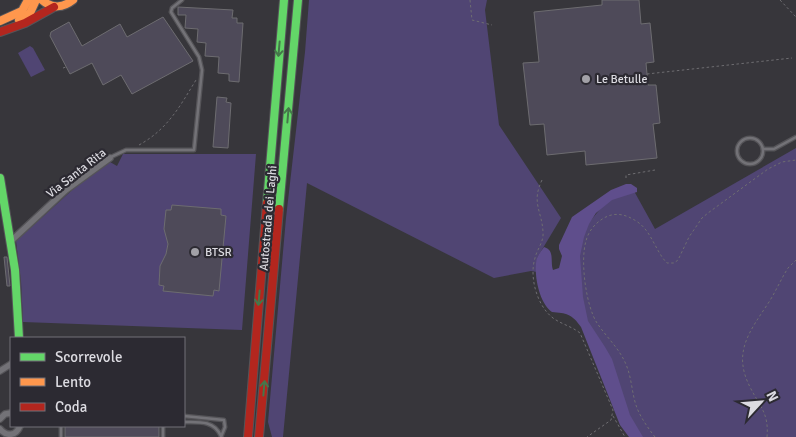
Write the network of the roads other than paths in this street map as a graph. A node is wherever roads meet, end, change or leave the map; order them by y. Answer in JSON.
{"nodes":[{"id":1,"x":28,"y":0,"type":"edge"},
{"id":2,"x":36,"y":0,"type":"edge"},
{"id":3,"x":42,"y":0,"type":"edge"},
{"id":4,"x":73,"y":0,"type":"edge"},
{"id":5,"x":182,"y":0,"type":"edge"},
{"id":6,"x":284,"y":0,"type":"edge"},
{"id":7,"x":298,"y":0,"type":"edge"},
{"id":8,"x":54,"y":7,"type":"junction"},
{"id":9,"x":0,"y":21,"type":"edge"},
{"id":10,"x":0,"y":27,"type":"edge"},
{"id":11,"x":0,"y":32,"type":"edge"},
{"id":12,"x":796,"y":137,"type":"edge"},
{"id":13,"x":763,"y":149,"type":"junction"},
{"id":14,"x":110,"y":158,"type":"joint"},
{"id":15,"x":0,"y":178,"type":"edge"},
{"id":16,"x":11,"y":240,"type":"junction"},
{"id":17,"x":18,"y":337,"type":"edge"},
{"id":18,"x":10,"y":412,"type":"edge"},
{"id":19,"x":185,"y":416,"type":"edge"},
{"id":20,"x":0,"y":419,"type":"edge"},
{"id":21,"x":185,"y":422,"type":"edge"},
{"id":22,"x":19,"y":427,"type":"edge"},
{"id":23,"x":0,"y":429,"type":"edge"},
{"id":24,"x":10,"y":436,"type":"edge"},
{"id":25,"x":221,"y":437,"type":"edge"},
{"id":26,"x":248,"y":437,"type":"edge"},
{"id":27,"x":259,"y":437,"type":"edge"}],
"edges":[{"from":1,"to":9,"type":"main road"},
{"from":2,"to":10,"type":"main road"},
{"from":3,"to":8,"type":"main road"},
{"from":4,"to":8,"type":"main road"},
{"from":5,"to":14,"type":"lane","name":"Via Santa Rita"},
{"from":6,"to":26,"type":"main road","name":"Autostrada dei Laghi","one_way":true},
{"from":27,"to":7,"type":"main road","name":"Autostrada dei Laghi","one_way":true},
{"from":8,"to":11,"type":"main road"},
{"from":12,"to":13,"type":"lane"},
{"from":13,"to":13,"type":"lane"},
{"from":14,"to":16,"type":"street","name":"Via Santa Rita"},
{"from":15,"to":16,"type":"main road"},
{"from":16,"to":17,"type":"main road"},
{"from":18,"to":20,"type":"street"},
{"from":19,"to":25,"type":"lane"},
{"from":21,"to":25,"type":"lane"},
{"from":22,"to":24,"type":"street"},
{"from":23,"to":24,"type":"street"}]}
